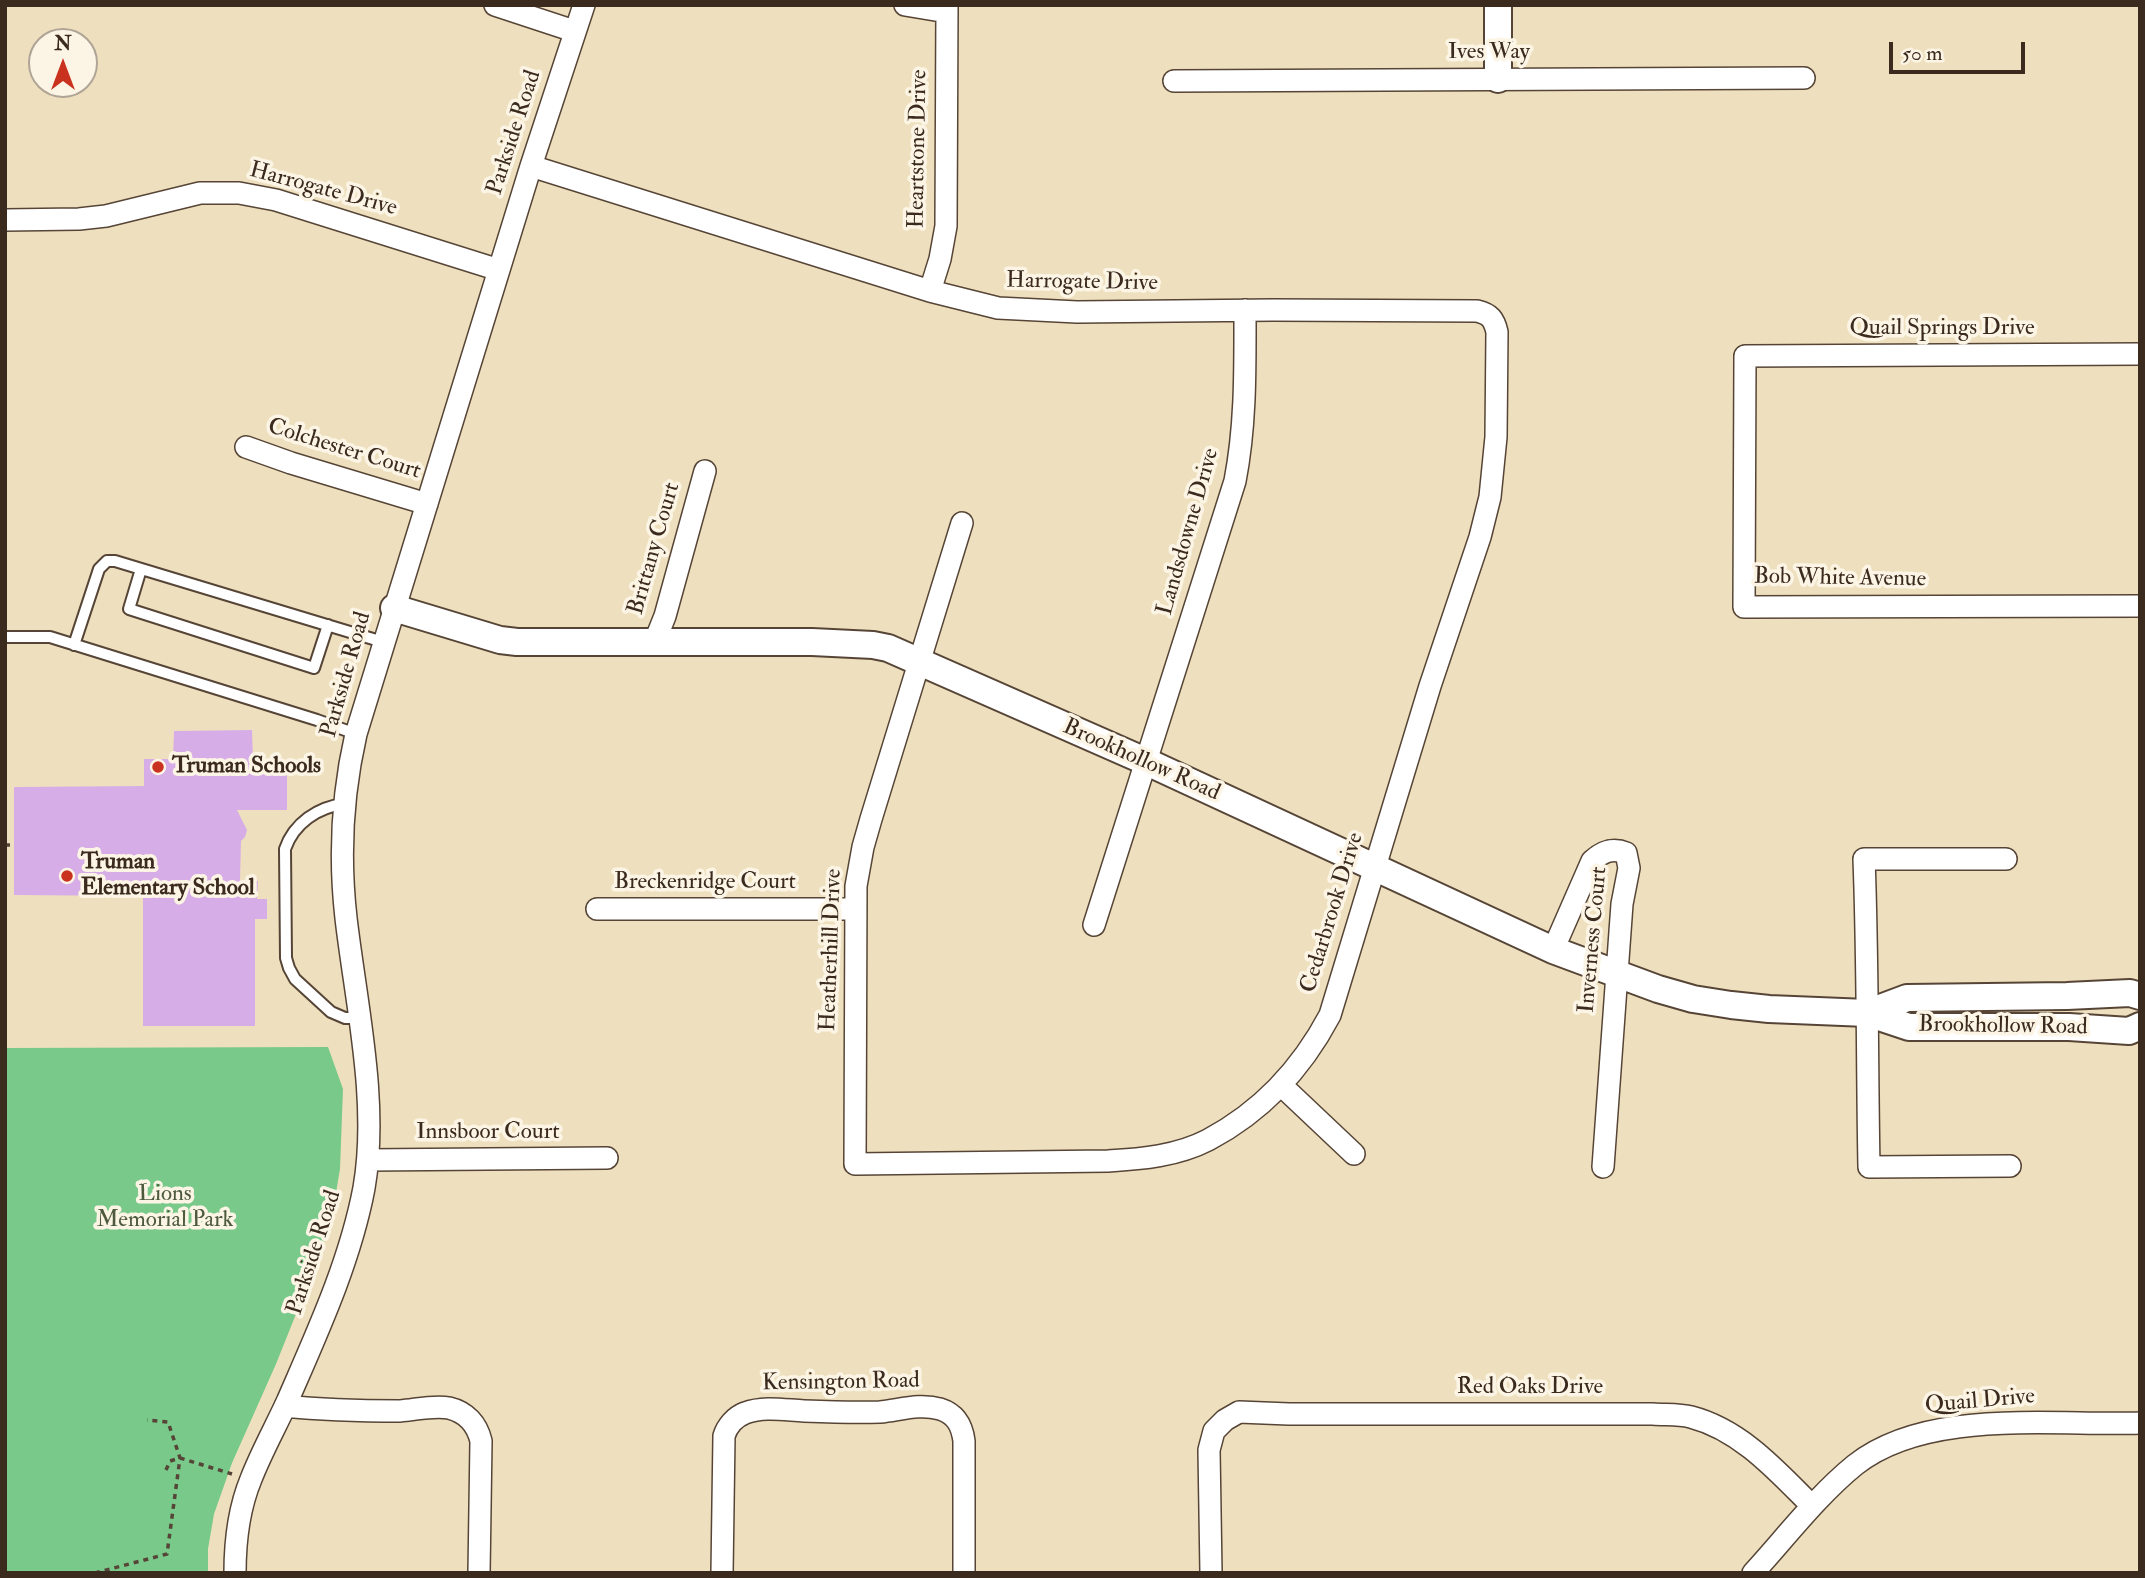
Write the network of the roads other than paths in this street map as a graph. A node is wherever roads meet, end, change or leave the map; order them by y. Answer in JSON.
{"nodes":[{"id":1,"x":495,"y":5,"type":"edge"},
{"id":2,"x":584,"y":5,"type":"edge"},
{"id":3,"x":905,"y":5,"type":"edge"},
{"id":4,"x":1498,"y":5,"type":"edge"},
{"id":5,"x":947,"y":9,"type":"edge"},
{"id":6,"x":575,"y":31,"type":"junction"},
{"id":7,"x":1804,"y":78,"type":"dead end"},
{"id":8,"x":1498,"y":79,"type":"junction"},
{"id":9,"x":1174,"y":81,"type":"dead end"},
{"id":10,"x":531,"y":166,"type":"junction"},
{"id":11,"x":5,"y":219,"type":"edge"},
{"id":12,"x":499,"y":270,"type":"junction"},
{"id":13,"x":930,"y":291,"type":"junction"},
{"id":14,"x":1245,"y":310,"type":"junction"},
{"id":15,"x":1486,"y":313,"type":"joint"},
{"id":16,"x":2140,"y":354,"type":"edge"},
{"id":17,"x":1745,"y":356,"type":"joint"},
{"id":18,"x":246,"y":447,"type":"dead end"},
{"id":19,"x":705,"y":471,"type":"dead end"},
{"id":20,"x":427,"y":504,"type":"junction"},
{"id":21,"x":962,"y":523,"type":"dead end"},
{"id":22,"x":141,"y":569,"type":"junction"},
{"id":23,"x":2140,"y":606,"type":"edge"},
{"id":24,"x":394,"y":608,"type":"junction"},
{"id":25,"x":328,"y":625,"type":"junction"},
{"id":26,"x":5,"y":637,"type":"edge"},
{"id":27,"x":655,"y":641,"type":"junction"},
{"id":28,"x":383,"y":642,"type":"junction"},
{"id":29,"x":74,"y":645,"type":"junction"},
{"id":30,"x":919,"y":662,"type":"junction"},
{"id":31,"x":356,"y":734,"type":"junction"},
{"id":32,"x":1145,"y":761,"type":"junction"},
{"id":33,"x":344,"y":804,"type":"junction"},
{"id":34,"x":2006,"y":859,"type":"dead end"},
{"id":35,"x":1374,"y":868,"type":"junction"},
{"id":36,"x":597,"y":909,"type":"dead end"},
{"id":37,"x":854,"y":909,"type":"junction"},
{"id":38,"x":1094,"y":925,"type":"dead end"},
{"id":39,"x":1553,"y":950,"type":"junction"},
{"id":40,"x":1616,"y":975,"type":"junction"},
{"id":41,"x":2140,"y":996,"type":"edge"},
{"id":42,"x":1867,"y":1013,"type":"junction"},
{"id":43,"x":359,"y":1018,"type":"junction"},
{"id":44,"x":2140,"y":1026,"type":"edge"},
{"id":45,"x":1281,"y":1085,"type":"junction"},
{"id":46,"x":1354,"y":1154,"type":"dead end"},
{"id":47,"x":607,"y":1158,"type":"dead end"},
{"id":48,"x":368,"y":1160,"type":"junction"},
{"id":49,"x":855,"y":1164,"type":"joint"},
{"id":50,"x":2010,"y":1166,"type":"dead end"},
{"id":51,"x":1603,"y":1167,"type":"dead end"},
{"id":52,"x":285,"y":1406,"type":"junction"},
{"id":53,"x":2140,"y":1423,"type":"edge"},
{"id":54,"x":1812,"y":1506,"type":"junction"},
{"id":55,"x":235,"y":1573,"type":"edge"},
{"id":56,"x":479,"y":1573,"type":"edge"},
{"id":57,"x":722,"y":1573,"type":"edge"},
{"id":58,"x":964,"y":1573,"type":"edge"},
{"id":59,"x":1211,"y":1573,"type":"edge"},
{"id":60,"x":1753,"y":1573,"type":"edge"}],
"edges":[{"from":1,"to":6,"type":"street"},
{"from":2,"to":6,"type":"street","name":"Parkside Road"},
{"from":3,"to":5,"type":"street"},
{"from":4,"to":8,"type":"street"},
{"from":5,"to":13,"type":"street","name":"Heartstone Drive"},
{"from":6,"to":10,"type":"street","name":"Parkside Road"},
{"from":7,"to":8,"type":"street","name":"Ives Way"},
{"from":8,"to":9,"type":"street","name":"Ives Way"},
{"from":10,"to":12,"type":"street","name":"Parkside Road"},
{"from":10,"to":13,"type":"street","name":"Harrogate Drive"},
{"from":11,"to":12,"type":"street","name":"Harrogate Drive"},
{"from":12,"to":20,"type":"street","name":"Parkside Road"},
{"from":13,"to":14,"type":"street","name":"Harrogate Drive"},
{"from":14,"to":15,"type":"street","name":"Harrogate Drive"},
{"from":14,"to":32,"type":"street","name":"Landsdowne Drive"},
{"from":15,"to":35,"type":"street","name":"Cedarbrook Drive"},
{"from":16,"to":17,"type":"street","name":"Quail Springs Drive"},
{"from":17,"to":23,"type":"street","name":"Bob White Avenue"},
{"from":18,"to":20,"type":"street","name":"Colchester Court"},
{"from":19,"to":27,"type":"street","name":"Brittany Court"},
{"from":20,"to":24,"type":"street","name":"Parkside Road"},
{"from":21,"to":30,"type":"street","name":"Heatherhill Drive"},
{"from":22,"to":25,"type":"lane"},
{"from":22,"to":25,"type":"lane"},
{"from":22,"to":29,"type":"lane"},
{"from":24,"to":27,"type":"street","name":"Brookhollow Road"},
{"from":24,"to":28,"type":"street","name":"Parkside Road"},
{"from":25,"to":28,"type":"lane"},
{"from":26,"to":29,"type":"lane"},
{"from":27,"to":30,"type":"street","name":"Brookhollow Road"},
{"from":28,"to":31,"type":"street","name":"Parkside Road"},
{"from":29,"to":31,"type":"lane"},
{"from":30,"to":32,"type":"street","name":"Brookhollow Road"},
{"from":30,"to":37,"type":"street","name":"Heatherhill Drive"},
{"from":31,"to":33,"type":"street","name":"Parkside Road"},
{"from":32,"to":35,"type":"street","name":"Brookhollow Road"},
{"from":32,"to":38,"type":"street","name":"Landsdowne Drive"},
{"from":33,"to":43,"type":"street","name":"Parkside Road"},
{"from":33,"to":43,"type":"lane"},
{"from":34,"to":42,"type":"street"},
{"from":35,"to":39,"type":"street","name":"Brookhollow Road"},
{"from":35,"to":45,"type":"street","name":"Cedarbrook Drive"},
{"from":36,"to":37,"type":"street","name":"Breckenridge Court"},
{"from":37,"to":49,"type":"street","name":"Heatherhill Drive"},
{"from":39,"to":40,"type":"street","name":"Brookhollow Road"},
{"from":39,"to":40,"type":"street","name":"Inverness Court"},
{"from":40,"to":42,"type":"street","name":"Brookhollow Road"},
{"from":40,"to":51,"type":"street","name":"Inverness Court"},
{"from":41,"to":42,"type":"street","name":"Brookhollow Road"},
{"from":42,"to":44,"type":"street","name":"Brookhollow Road"},
{"from":42,"to":50,"type":"street"},
{"from":43,"to":48,"type":"street","name":"Parkside Road"},
{"from":45,"to":46,"type":"street"},
{"from":45,"to":49,"type":"street","name":"Cedarbrook Drive"},
{"from":47,"to":48,"type":"street","name":"Innsboor Court"},
{"from":48,"to":52,"type":"street","name":"Parkside Road"},
{"from":52,"to":55,"type":"street","name":"Parkside Road"},
{"from":52,"to":56,"type":"street"},
{"from":53,"to":54,"type":"street","name":"Quail Drive"},
{"from":54,"to":59,"type":"street","name":"Red Oaks Drive"},
{"from":54,"to":60,"type":"street","name":"Quail Drive"},
{"from":57,"to":58,"type":"street","name":"Kensington Road"}]}
